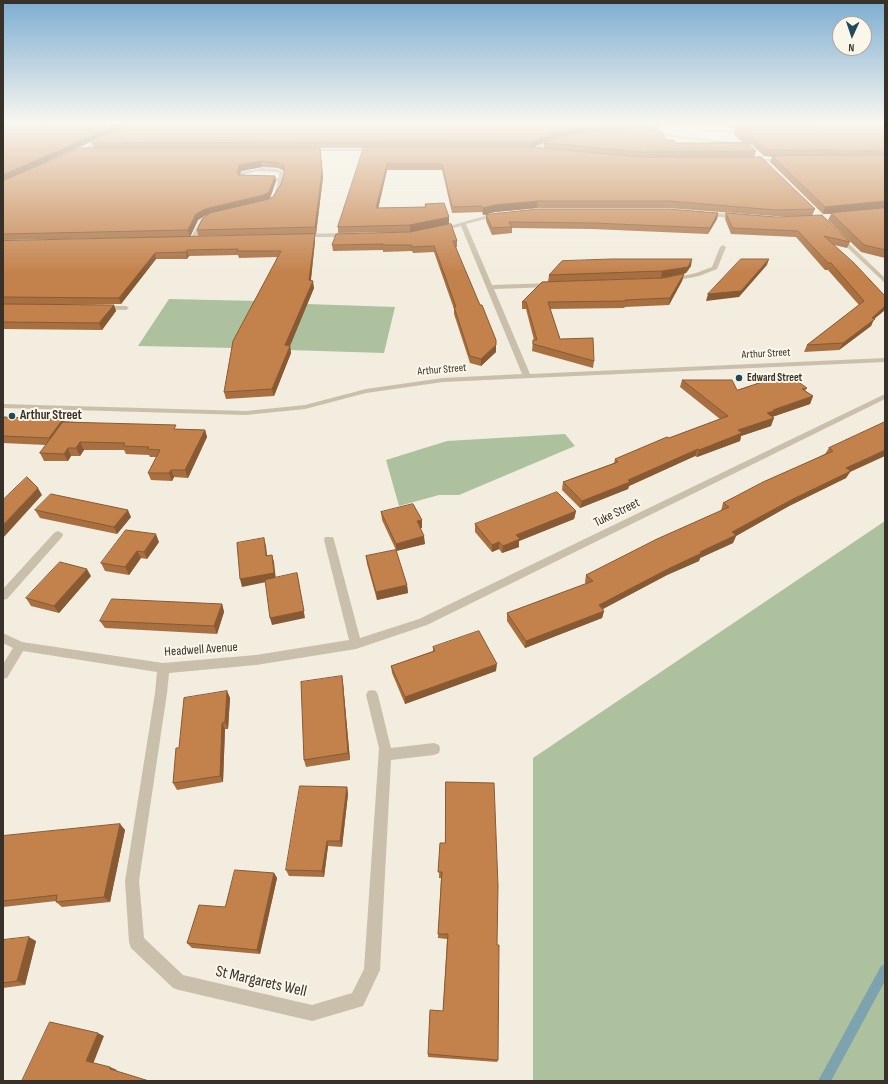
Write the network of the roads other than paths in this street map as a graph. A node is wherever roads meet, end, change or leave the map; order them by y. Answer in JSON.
{"nodes":[{"id":1,"x":244,"y":173,"type":"edge"},
{"id":2,"x":281,"y":173,"type":"edge"},
{"id":3,"x":281,"y":179,"type":"junction"},
{"id":4,"x":268,"y":203,"type":"edge"},
{"id":5,"x":695,"y":213,"type":"edge"},
{"id":6,"x":502,"y":214,"type":"edge"},
{"id":7,"x":209,"y":217,"type":"edge"},
{"id":8,"x":741,"y":218,"type":"edge"},
{"id":9,"x":463,"y":223,"type":"junction"},
{"id":10,"x":429,"y":232,"type":"edge"},
{"id":11,"x":358,"y":235,"type":"edge"},
{"id":12,"x":837,"y":235,"type":"edge"},
{"id":13,"x":296,"y":237,"type":"edge"},
{"id":14,"x":185,"y":239,"type":"edge"},
{"id":15,"x":193,"y":239,"type":"junction"},
{"id":16,"x":201,"y":239,"type":"edge"},
{"id":17,"x":723,"y":247,"type":"dead end"},
{"id":18,"x":885,"y":273,"type":"edge"},
{"id":19,"x":877,"y":274,"type":"junction"},
{"id":20,"x":661,"y":281,"type":"edge"},
{"id":21,"x":885,"y":281,"type":"edge"},
{"id":22,"x":560,"y":285,"type":"edge"},
{"id":23,"x":490,"y":287,"type":"junction"},
{"id":24,"x":95,"y":308,"type":"edge"},
{"id":25,"x":126,"y":308,"type":"dead end"},
{"id":26,"x":882,"y":360,"type":"edge"},
{"id":27,"x":885,"y":366,"type":"edge"},
{"id":28,"x":527,"y":376,"type":"junction"},
{"id":29,"x":885,"y":396,"type":"edge"},
{"id":30,"x":3,"y":406,"type":"edge"},
{"id":31,"x":58,"y":535,"type":"dead end"},
{"id":32,"x":329,"y":540,"type":"dead end"},
{"id":33,"x":3,"y":596,"type":"edge"},
{"id":34,"x":3,"y":638,"type":"edge"},
{"id":35,"x":356,"y":644,"type":"junction"},
{"id":36,"x":20,"y":646,"type":"junction"},
{"id":37,"x":163,"y":668,"type":"junction"},
{"id":38,"x":3,"y":674,"type":"edge"},
{"id":39,"x":372,"y":695,"type":"dead end"},
{"id":40,"x":434,"y":749,"type":"dead end"},
{"id":41,"x":384,"y":755,"type":"junction"}],
"edges":[{"from":1,"to":3,"type":"street"},
{"from":2,"to":3,"type":"street"},
{"from":3,"to":4,"type":"street"},
{"from":5,"to":8,"type":"street"},
{"from":6,"to":9,"type":"street"},
{"from":7,"to":15,"type":"street"},
{"from":9,"to":10,"type":"street"},
{"from":9,"to":23,"type":"street"},
{"from":11,"to":13,"type":"street"},
{"from":12,"to":19,"type":"street"},
{"from":14,"to":15,"type":"street"},
{"from":15,"to":16,"type":"street"},
{"from":17,"to":20,"type":"street"},
{"from":18,"to":19,"type":"street"},
{"from":19,"to":21,"type":"street"},
{"from":22,"to":23,"type":"street"},
{"from":23,"to":28,"type":"street"},
{"from":24,"to":25,"type":"street"},
{"from":26,"to":27,"type":"street"},
{"from":26,"to":28,"type":"street","name":"Arthur Street"},
{"from":28,"to":30,"type":"street","name":"Arthur Street"},
{"from":29,"to":35,"type":"street","name":"Tuke Street"},
{"from":31,"to":33,"type":"street"},
{"from":32,"to":35,"type":"street"},
{"from":34,"to":36,"type":"street","name":"Headwell Avenue"},
{"from":35,"to":37,"type":"street","name":"Headwell Avenue"},
{"from":36,"to":37,"type":"street","name":"Headwell Avenue"},
{"from":36,"to":38,"type":"street"},
{"from":37,"to":41,"type":"street","name":"St Margarets Well"},
{"from":39,"to":41,"type":"street","name":"St Margarets Well"},
{"from":40,"to":41,"type":"street"}]}
